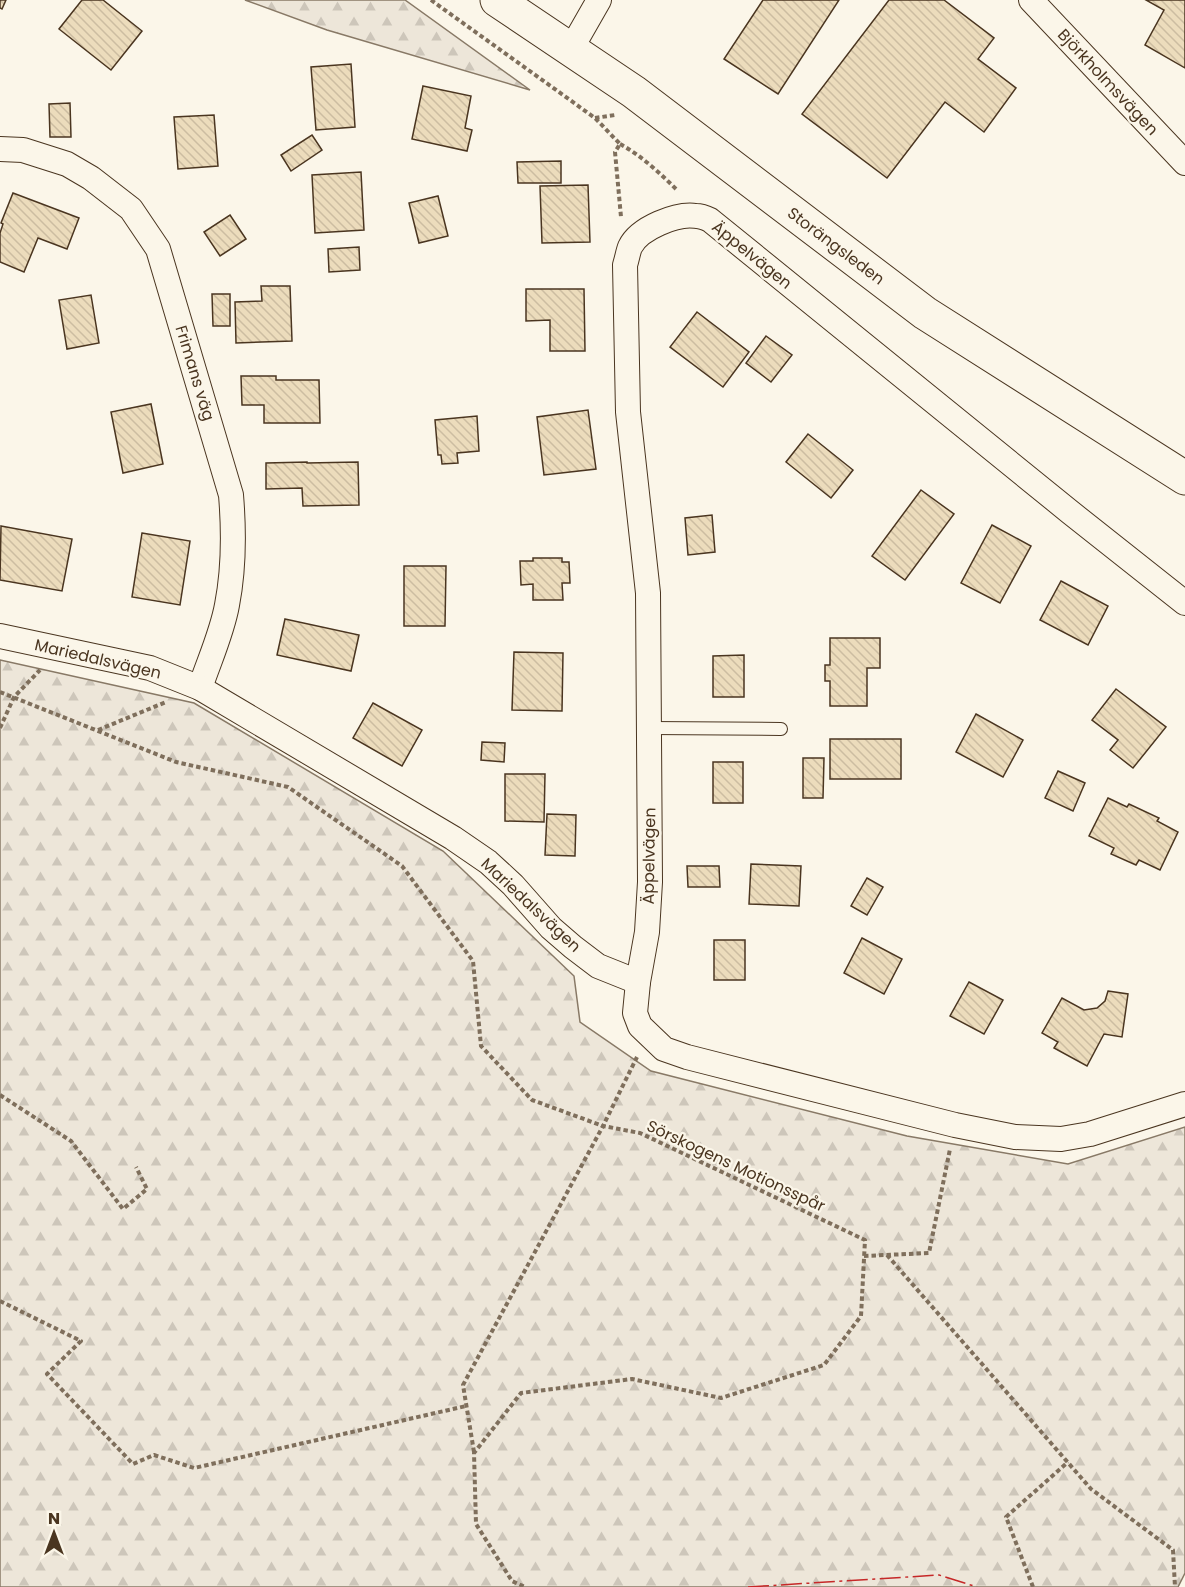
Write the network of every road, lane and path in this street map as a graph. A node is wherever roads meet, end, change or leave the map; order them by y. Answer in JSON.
{"nodes":[{"id":1,"x":431,"y":0,"type":"edge"},
{"id":2,"x":497,"y":0,"type":"edge"},
{"id":3,"x":599,"y":0,"type":"edge"},
{"id":4,"x":1031,"y":0,"type":"edge"},
{"id":5,"x":571,"y":49,"type":"junction"},
{"id":6,"x":621,"y":144,"type":"junction"},
{"id":7,"x":0,"y":149,"type":"edge"},
{"id":8,"x":1185,"y":164,"type":"edge"},
{"id":9,"x":621,"y":220,"type":"dead end"},
{"id":10,"x":710,"y":220,"type":"junction"},
{"id":11,"x":1185,"y":478,"type":"edge"},
{"id":12,"x":1185,"y":603,"type":"edge"},
{"id":13,"x":0,"y":636,"type":"edge"},
{"id":14,"x":61,"y":649,"type":"junction"},
{"id":15,"x":200,"y":688,"type":"junction"},
{"id":16,"x":0,"y":692,"type":"edge"},
{"id":17,"x":14,"y":698,"type":"junction"},
{"id":18,"x":0,"y":728,"type":"edge"},
{"id":19,"x":650,"y":728,"type":"junction"},
{"id":20,"x":781,"y":729,"type":"dead end"},
{"id":21,"x":97,"y":730,"type":"junction"},
{"id":22,"x":638,"y":982,"type":"junction"},
{"id":23,"x":648,"y":1035,"type":"junction"},
{"id":24,"x":0,"y":1095,"type":"edge"},
{"id":25,"x":1185,"y":1104,"type":"edge"},
{"id":26,"x":955,"y":1125,"type":"junction"},
{"id":27,"x":603,"y":1126,"type":"junction"},
{"id":28,"x":136,"y":1167,"type":"dead end"},
{"id":29,"x":887,"y":1255,"type":"junction"},
{"id":30,"x":864,"y":1256,"type":"junction"},
{"id":31,"x":0,"y":1301,"type":"edge"},
{"id":32,"x":466,"y":1406,"type":"junction"},
{"id":33,"x":474,"y":1453,"type":"junction"},
{"id":34,"x":1068,"y":1462,"type":"junction"},
{"id":35,"x":525,"y":1587,"type":"edge"},
{"id":36,"x":1033,"y":1587,"type":"edge"},
{"id":37,"x":1175,"y":1587,"type":"edge"}],
"edges":[{"from":1,"to":6,"type":"path"},
{"from":2,"to":5,"type":"main road","name":"Storängsleden"},
{"from":3,"to":5,"type":"street"},
{"from":4,"to":8,"type":"street","name":"Björkholmsvägen"},
{"from":5,"to":11,"type":"main road","name":"Storängsleden"},
{"from":6,"to":9,"type":"path"},
{"from":6,"to":10,"type":"path"},
{"from":7,"to":15,"type":"street","name":"Frimans väg"},
{"from":10,"to":12,"type":"street","name":"Äppelvägen"},
{"from":10,"to":19,"type":"street","name":"Äppelvägen"},
{"from":13,"to":14,"type":"street","name":"Mariedalsvägen"},
{"from":14,"to":15,"type":"street","name":"Mariedalsvägen"},
{"from":14,"to":17,"type":"path"},
{"from":15,"to":21,"type":"path"},
{"from":15,"to":22,"type":"street","name":"Mariedalsvägen"},
{"from":16,"to":17,"type":"path","name":"Sörskogens Motionsspår"},
{"from":17,"to":18,"type":"path"},
{"from":17,"to":21,"type":"path","name":"Sörskogens Motionsspår"},
{"from":19,"to":20,"type":"lane"},
{"from":19,"to":22,"type":"street","name":"Äppelvägen"},
{"from":21,"to":27,"type":"path","name":"Sörskogens Motionsspår"},
{"from":22,"to":23,"type":"street"},
{"from":23,"to":26,"type":"street"},
{"from":23,"to":27,"type":"path"},
{"from":24,"to":28,"type":"path"},
{"from":25,"to":26,"type":"street"},
{"from":26,"to":29,"type":"path"},
{"from":27,"to":30,"type":"path","name":"Sörskogens Motionsspår"},
{"from":27,"to":32,"type":"path"},
{"from":29,"to":30,"type":"path"},
{"from":29,"to":34,"type":"path"},
{"from":30,"to":33,"type":"path","name":"Sörskogens Motionsspår"},
{"from":31,"to":32,"type":"path"},
{"from":32,"to":33,"type":"path"},
{"from":33,"to":35,"type":"path"},
{"from":34,"to":36,"type":"path"},
{"from":34,"to":37,"type":"path"}]}
